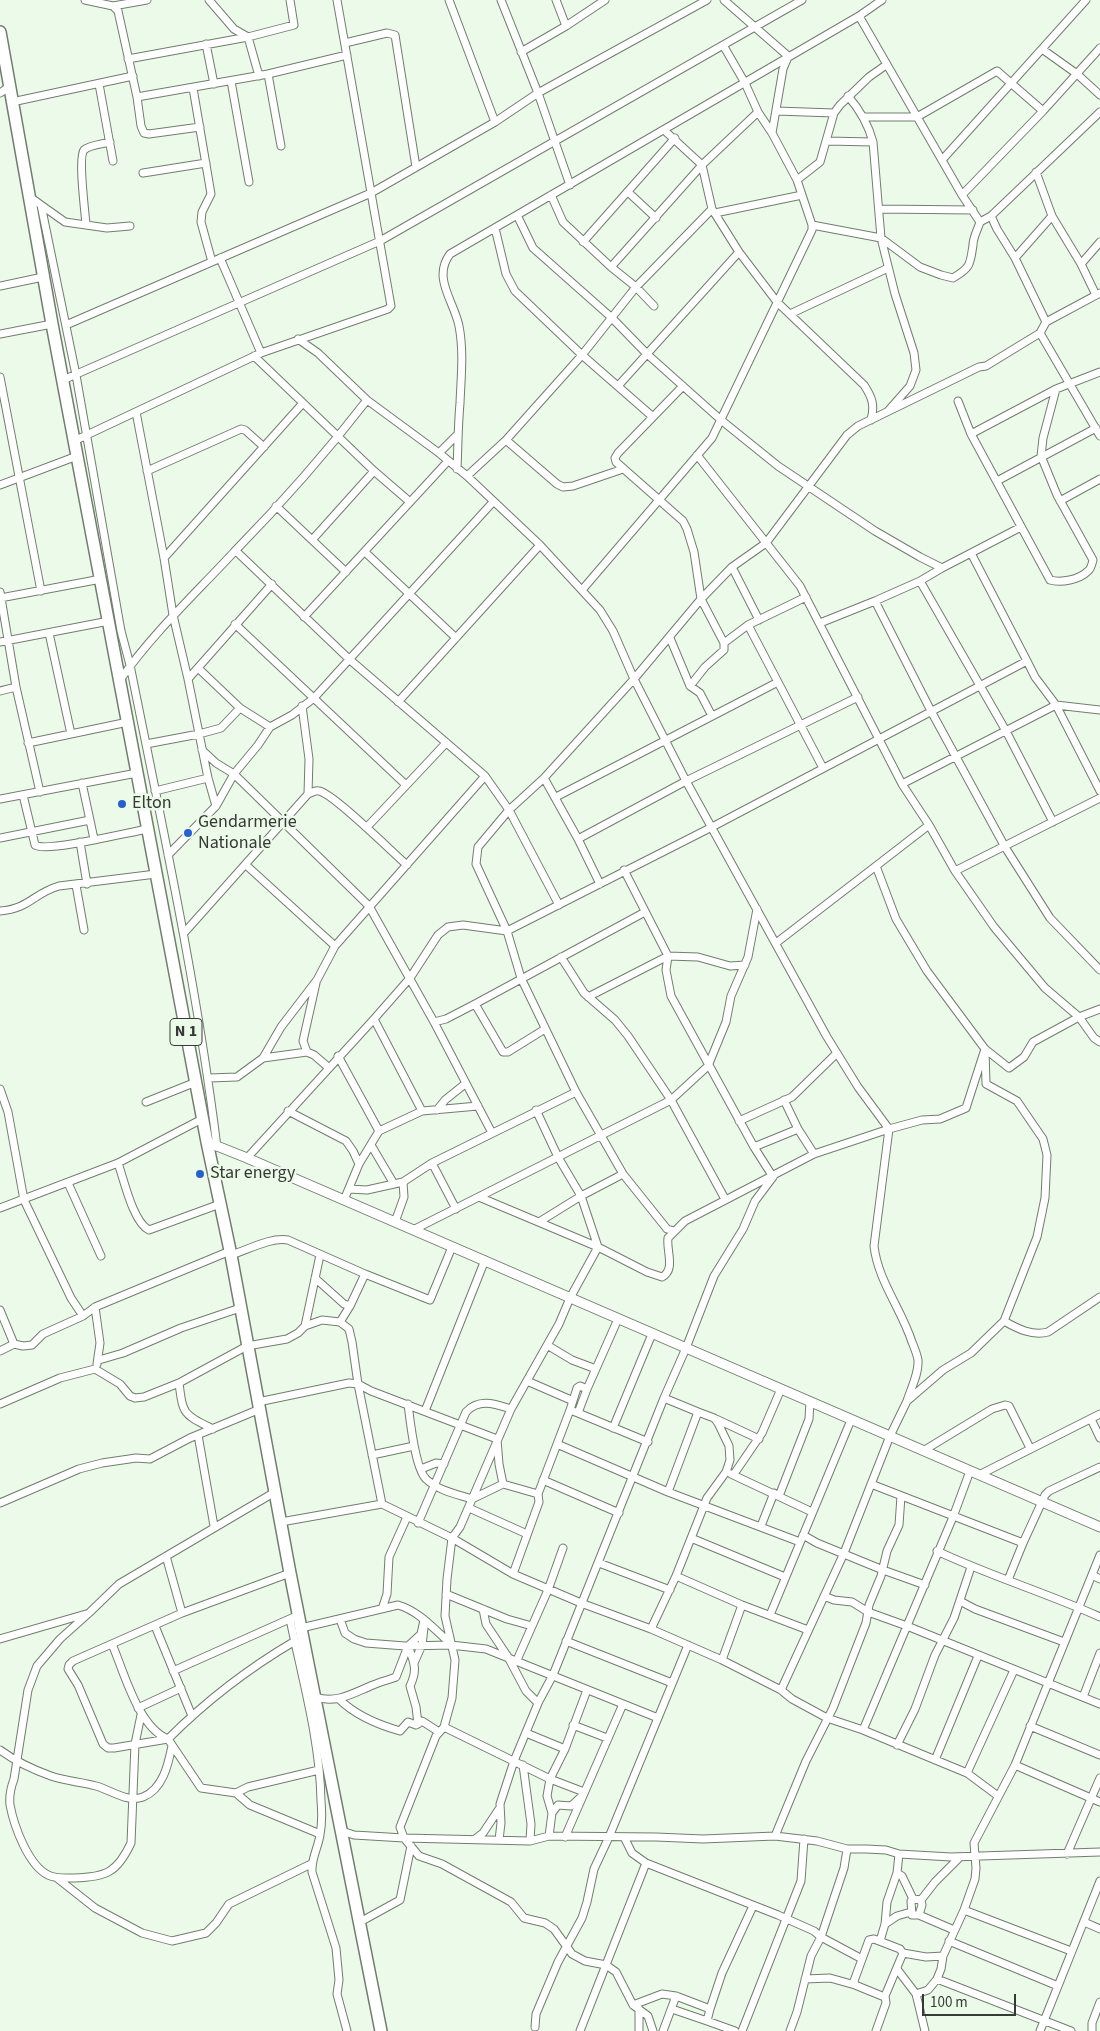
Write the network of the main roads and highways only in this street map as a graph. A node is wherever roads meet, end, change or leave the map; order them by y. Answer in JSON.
{"nodes":[{"id":1,"x":0,"y":32,"type":"edge"},
{"id":2,"x":5,"y":90,"type":"edge"},
{"id":3,"x":381,"y":2031,"type":"edge"}],
"edges":[{"from":1,"to":2,"type":"highway","number":"N 1"},
{"from":2,"to":3,"type":"highway","number":"N 1"}]}
